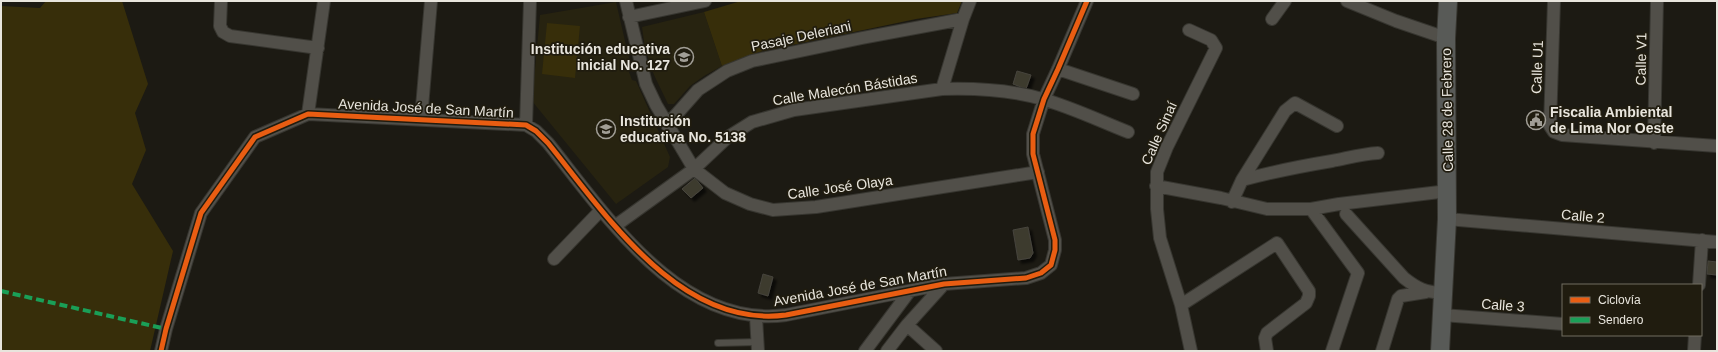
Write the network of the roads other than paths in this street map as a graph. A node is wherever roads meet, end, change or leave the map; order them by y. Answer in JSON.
{"nodes":[{"id":1,"x":221,"y":1,"type":"edge"},
{"id":2,"x":324,"y":1,"type":"edge"},
{"id":3,"x":432,"y":1,"type":"edge"},
{"id":4,"x":530,"y":1,"type":"edge"},
{"id":5,"x":626,"y":1,"type":"edge"},
{"id":6,"x":705,"y":1,"type":"edge"},
{"id":7,"x":970,"y":1,"type":"edge"},
{"id":8,"x":1087,"y":1,"type":"edge"},
{"id":9,"x":1285,"y":1,"type":"edge"},
{"id":10,"x":1347,"y":1,"type":"edge"},
{"id":11,"x":1448,"y":1,"type":"edge"},
{"id":12,"x":1554,"y":1,"type":"edge"},
{"id":13,"x":1657,"y":1,"type":"edge"},
{"id":14,"x":629,"y":17,"type":"junction"},
{"id":15,"x":963,"y":19,"type":"junction"},
{"id":16,"x":1272,"y":20,"type":"dead end"},
{"id":17,"x":1188,"y":30,"type":"dead end"},
{"id":18,"x":1446,"y":38,"type":"junction"},
{"id":19,"x":318,"y":48,"type":"junction"},
{"id":20,"x":1058,"y":69,"type":"junction"},
{"id":21,"x":942,"y":88,"type":"junction"},
{"id":22,"x":1133,"y":94,"type":"dead end"},
{"id":23,"x":1044,"y":99,"type":"junction"},
{"id":24,"x":308,"y":114,"type":"junction"},
{"id":25,"x":422,"y":119,"type":"junction"},
{"id":26,"x":667,"y":124,"type":"junction"},
{"id":27,"x":526,"y":125,"type":"junction"},
{"id":28,"x":1337,"y":126,"type":"dead end"},
{"id":29,"x":1128,"y":132,"type":"dead end"},
{"id":30,"x":1654,"y":142,"type":"junction"},
{"id":31,"x":1717,"y":146,"type":"edge"},
{"id":32,"x":1378,"y":153,"type":"dead end"},
{"id":33,"x":694,"y":169,"type":"junction"},
{"id":34,"x":1038,"y":172,"type":"junction"},
{"id":35,"x":1242,"y":180,"type":"junction"},
{"id":36,"x":1156,"y":186,"type":"junction"},
{"id":37,"x":1448,"y":191,"type":"junction"},
{"id":38,"x":1232,"y":202,"type":"junction"},
{"id":39,"x":1311,"y":209,"type":"junction"},
{"id":40,"x":601,"y":210,"type":"junction"},
{"id":41,"x":1346,"y":214,"type":"dead end"},
{"id":42,"x":1447,"y":220,"type":"junction"},
{"id":43,"x":615,"y":226,"type":"junction"},
{"id":44,"x":1702,"y":240,"type":"junction"},
{"id":45,"x":1717,"y":242,"type":"edge"},
{"id":46,"x":554,"y":259,"type":"dead end"},
{"id":47,"x":944,"y":284,"type":"junction"},
{"id":48,"x":1699,"y":284,"type":"edge"},
{"id":49,"x":909,"y":292,"type":"junction"},
{"id":50,"x":1434,"y":292,"type":"junction"},
{"id":51,"x":1181,"y":305,"type":"junction"},
{"id":52,"x":1442,"y":315,"type":"junction"},
{"id":53,"x":756,"y":317,"type":"junction"},
{"id":54,"x":1562,"y":324,"type":"edge"},
{"id":55,"x":907,"y":325,"type":"junction"},
{"id":56,"x":1695,"y":336,"type":"edge"},
{"id":57,"x":718,"y":343,"type":"dead end"},
{"id":58,"x":758,"y":347,"type":"edge"},
{"id":59,"x":161,"y":351,"type":"edge"},
{"id":60,"x":865,"y":351,"type":"edge"},
{"id":61,"x":887,"y":351,"type":"edge"},
{"id":62,"x":936,"y":351,"type":"edge"},
{"id":63,"x":1191,"y":351,"type":"edge"},
{"id":64,"x":1267,"y":351,"type":"edge"},
{"id":65,"x":1332,"y":351,"type":"edge"},
{"id":66,"x":1382,"y":351,"type":"edge"},
{"id":67,"x":1440,"y":351,"type":"edge"},
{"id":68,"x":1694,"y":351,"type":"edge"}],
"edges":[{"from":1,"to":19,"type":"street"},
{"from":2,"to":19,"type":"street"},
{"from":3,"to":25,"type":"street"},
{"from":4,"to":27,"type":"street"},
{"from":5,"to":14,"type":"street","name":"Calle José Olaya"},
{"from":6,"to":14,"type":"street"},
{"from":7,"to":15,"type":"street"},
{"from":8,"to":20,"type":"street","name":"Avenida José de San Martín"},
{"from":9,"to":16,"type":"street"},
{"from":10,"to":18,"type":"street"},
{"from":11,"to":18,"type":"street","name":"Calle 28 de Febrero"},
{"from":12,"to":30,"type":"street","name":"Calle U1"},
{"from":13,"to":30,"type":"street","name":"Calle V1"},
{"from":14,"to":26,"type":"street","name":"Calle José Olaya"},
{"from":15,"to":21,"type":"street"},
{"from":15,"to":26,"type":"street","name":"Pasaje Deleriani"},
{"from":17,"to":36,"type":"street","name":"Calle Sinaí"},
{"from":18,"to":37,"type":"street","name":"Calle 28 de Febrero"},
{"from":19,"to":24,"type":"street"},
{"from":20,"to":22,"type":"street"},
{"from":20,"to":23,"type":"street","name":"Avenida José de San Martín"},
{"from":21,"to":23,"type":"street","name":"Calle Malecón Bástidas"},
{"from":21,"to":33,"type":"street","name":"Calle Malecón Bástidas"},
{"from":23,"to":29,"type":"street","name":"Calle Malecón Bástidas"},
{"from":23,"to":34,"type":"street","name":"Avenida José de San Martín"},
{"from":24,"to":25,"type":"street","name":"Avenida José de San Martín"},
{"from":24,"to":59,"type":"street","name":"Avenida José de San Martín"},
{"from":25,"to":27,"type":"street","name":"Avenida José de San Martín"},
{"from":26,"to":33,"type":"street","name":"Calle José Olaya"},
{"from":27,"to":40,"type":"street","name":"Avenida José de San Martín"},
{"from":28,"to":35,"type":"street"},
{"from":30,"to":31,"type":"street"},
{"from":32,"to":35,"type":"street"},
{"from":33,"to":34,"type":"street","name":"Calle José Olaya"},
{"from":33,"to":43,"type":"street","name":"Calle Malecón Bástidas"},
{"from":34,"to":47,"type":"street","name":"Avenida José de San Martín"},
{"from":35,"to":38,"type":"street"},
{"from":36,"to":38,"type":"street"},
{"from":36,"to":51,"type":"street","name":"Calle Sinaí"},
{"from":37,"to":39,"type":"street"},
{"from":37,"to":42,"type":"street","name":"Calle 28 de Febrero"},
{"from":38,"to":39,"type":"street"},
{"from":39,"to":65,"type":"street"},
{"from":40,"to":43,"type":"street","name":"Avenida José de San Martín"},
{"from":40,"to":46,"type":"street"},
{"from":41,"to":50,"type":"street"},
{"from":42,"to":44,"type":"street","name":"Calle 2"},
{"from":42,"to":50,"type":"street","name":"Calle 28 de Febrero"},
{"from":43,"to":53,"type":"street","name":"Avenida José de San Martín"},
{"from":44,"to":45,"type":"street","name":"Calle 2"},
{"from":44,"to":48,"type":"street"},
{"from":47,"to":49,"type":"street","name":"Avenida José de San Martín"},
{"from":47,"to":55,"type":"street"},
{"from":49,"to":53,"type":"street","name":"Avenida José de San Martín"},
{"from":49,"to":60,"type":"street"},
{"from":50,"to":52,"type":"street","name":"Calle 28 de Febrero"},
{"from":50,"to":66,"type":"street"},
{"from":51,"to":63,"type":"street","name":"Calle Sinaí"},
{"from":51,"to":64,"type":"street"},
{"from":52,"to":54,"type":"street","name":"Calle 3"},
{"from":52,"to":67,"type":"street","name":"Calle 28 de Febrero"},
{"from":53,"to":58,"type":"street"},
{"from":55,"to":61,"type":"street"},
{"from":55,"to":62,"type":"street"},
{"from":56,"to":68,"type":"street"},
{"from":57,"to":58,"type":"lane"}]}
